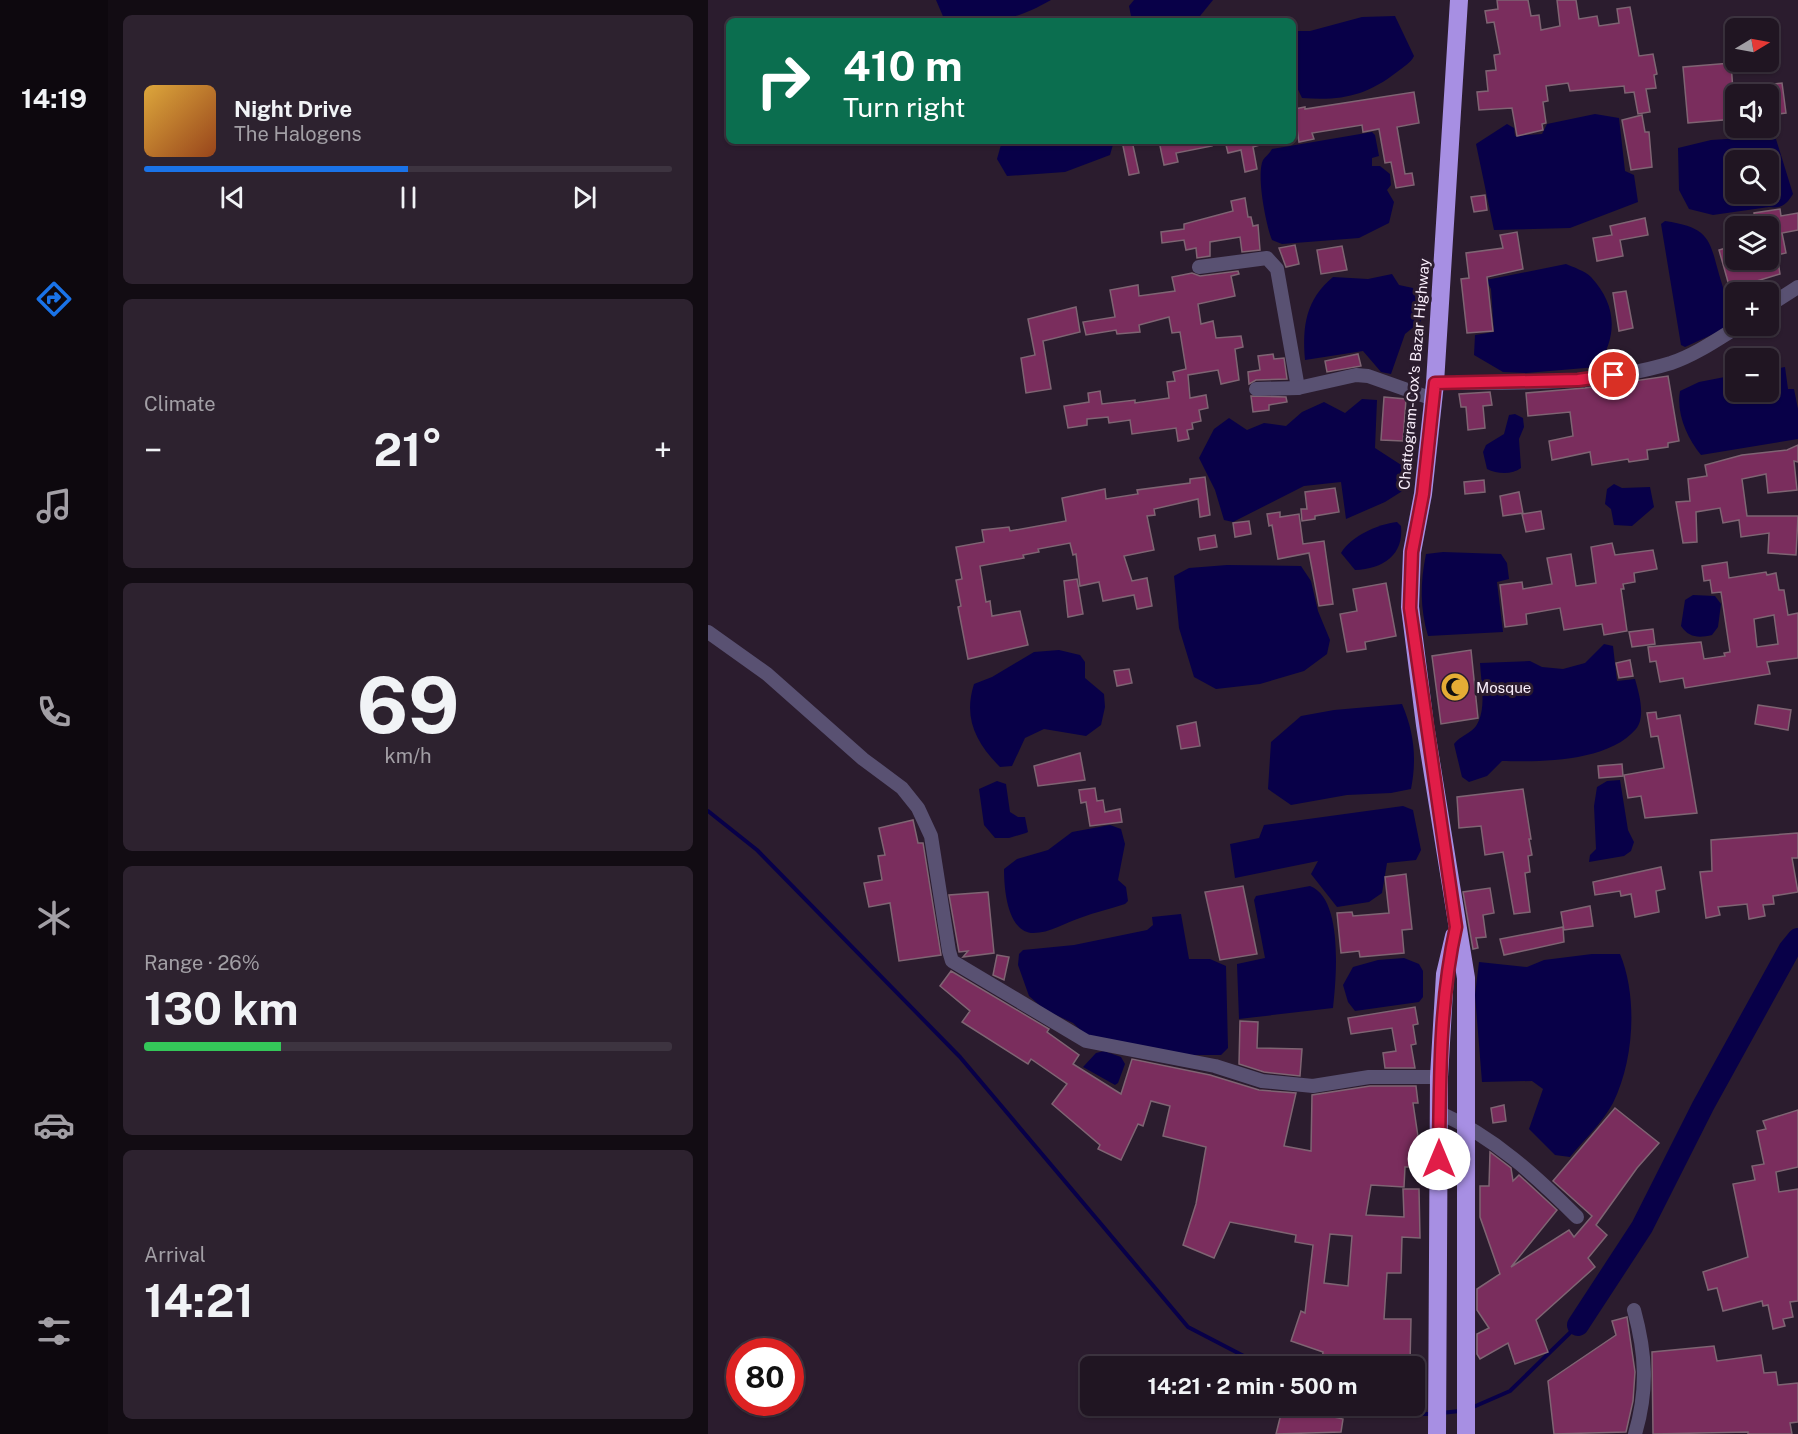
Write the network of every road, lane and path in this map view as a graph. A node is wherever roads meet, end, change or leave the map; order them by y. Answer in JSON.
{"nodes":[{"id":1,"x":1459,"y":0,"type":"edge"},
{"id":2,"x":1199,"y":267,"type":"dead end"},
{"id":3,"x":1798,"y":287,"type":"edge"},
{"id":4,"x":1779,"y":299,"type":"edge"},
{"id":5,"x":1725,"y":334,"type":"edge"},
{"id":6,"x":1298,"y":388,"type":"junction"},
{"id":7,"x":1256,"y":389,"type":"dead end"},
{"id":8,"x":1434,"y":391,"type":"junction"},
{"id":9,"x":708,"y":632,"type":"edge"},
{"id":10,"x":1456,"y":927,"type":"junction"},
{"id":11,"x":1439,"y":1077,"type":"junction"},
{"id":12,"x":1440,"y":1113,"type":"junction"},
{"id":13,"x":1467,"y":1125,"type":"junction"},
{"id":14,"x":1578,"y":1217,"type":"dead end"},
{"id":15,"x":1634,"y":1310,"type":"dead end"},
{"id":16,"x":1437,"y":1434,"type":"edge"},
{"id":17,"x":1466,"y":1434,"type":"edge"},
{"id":18,"x":1635,"y":1434,"type":"edge"}],
"edges":[{"from":1,"to":8,"type":"highway","name":"Chattogram-Cox's Bazar Highway"},
{"from":2,"to":6,"type":"street"},
{"from":3,"to":4,"type":"street"},
{"from":5,"to":8,"type":"street"},
{"from":6,"to":7,"type":"street"},
{"from":6,"to":8,"type":"street"},
{"from":8,"to":10,"type":"highway","name":"Chattogram-Cox's Bazar Highway"},
{"from":9,"to":11,"type":"street"},
{"from":10,"to":11,"type":"highway","name":"Chattogram-Cox's Bazar Highway"},
{"from":10,"to":13,"type":"highway","name":"Chattogram-Cox's Bazar Highway"},
{"from":11,"to":12,"type":"highway","name":"Chattogram-Cox's Bazar Highway"},
{"from":12,"to":13,"type":"street"},
{"from":12,"to":16,"type":"highway","name":"Chattogram-Cox's Bazar Highway"},
{"from":13,"to":14,"type":"street"},
{"from":13,"to":17,"type":"highway","name":"Chattogram-Cox's Bazar Highway"},
{"from":15,"to":18,"type":"street"}]}
